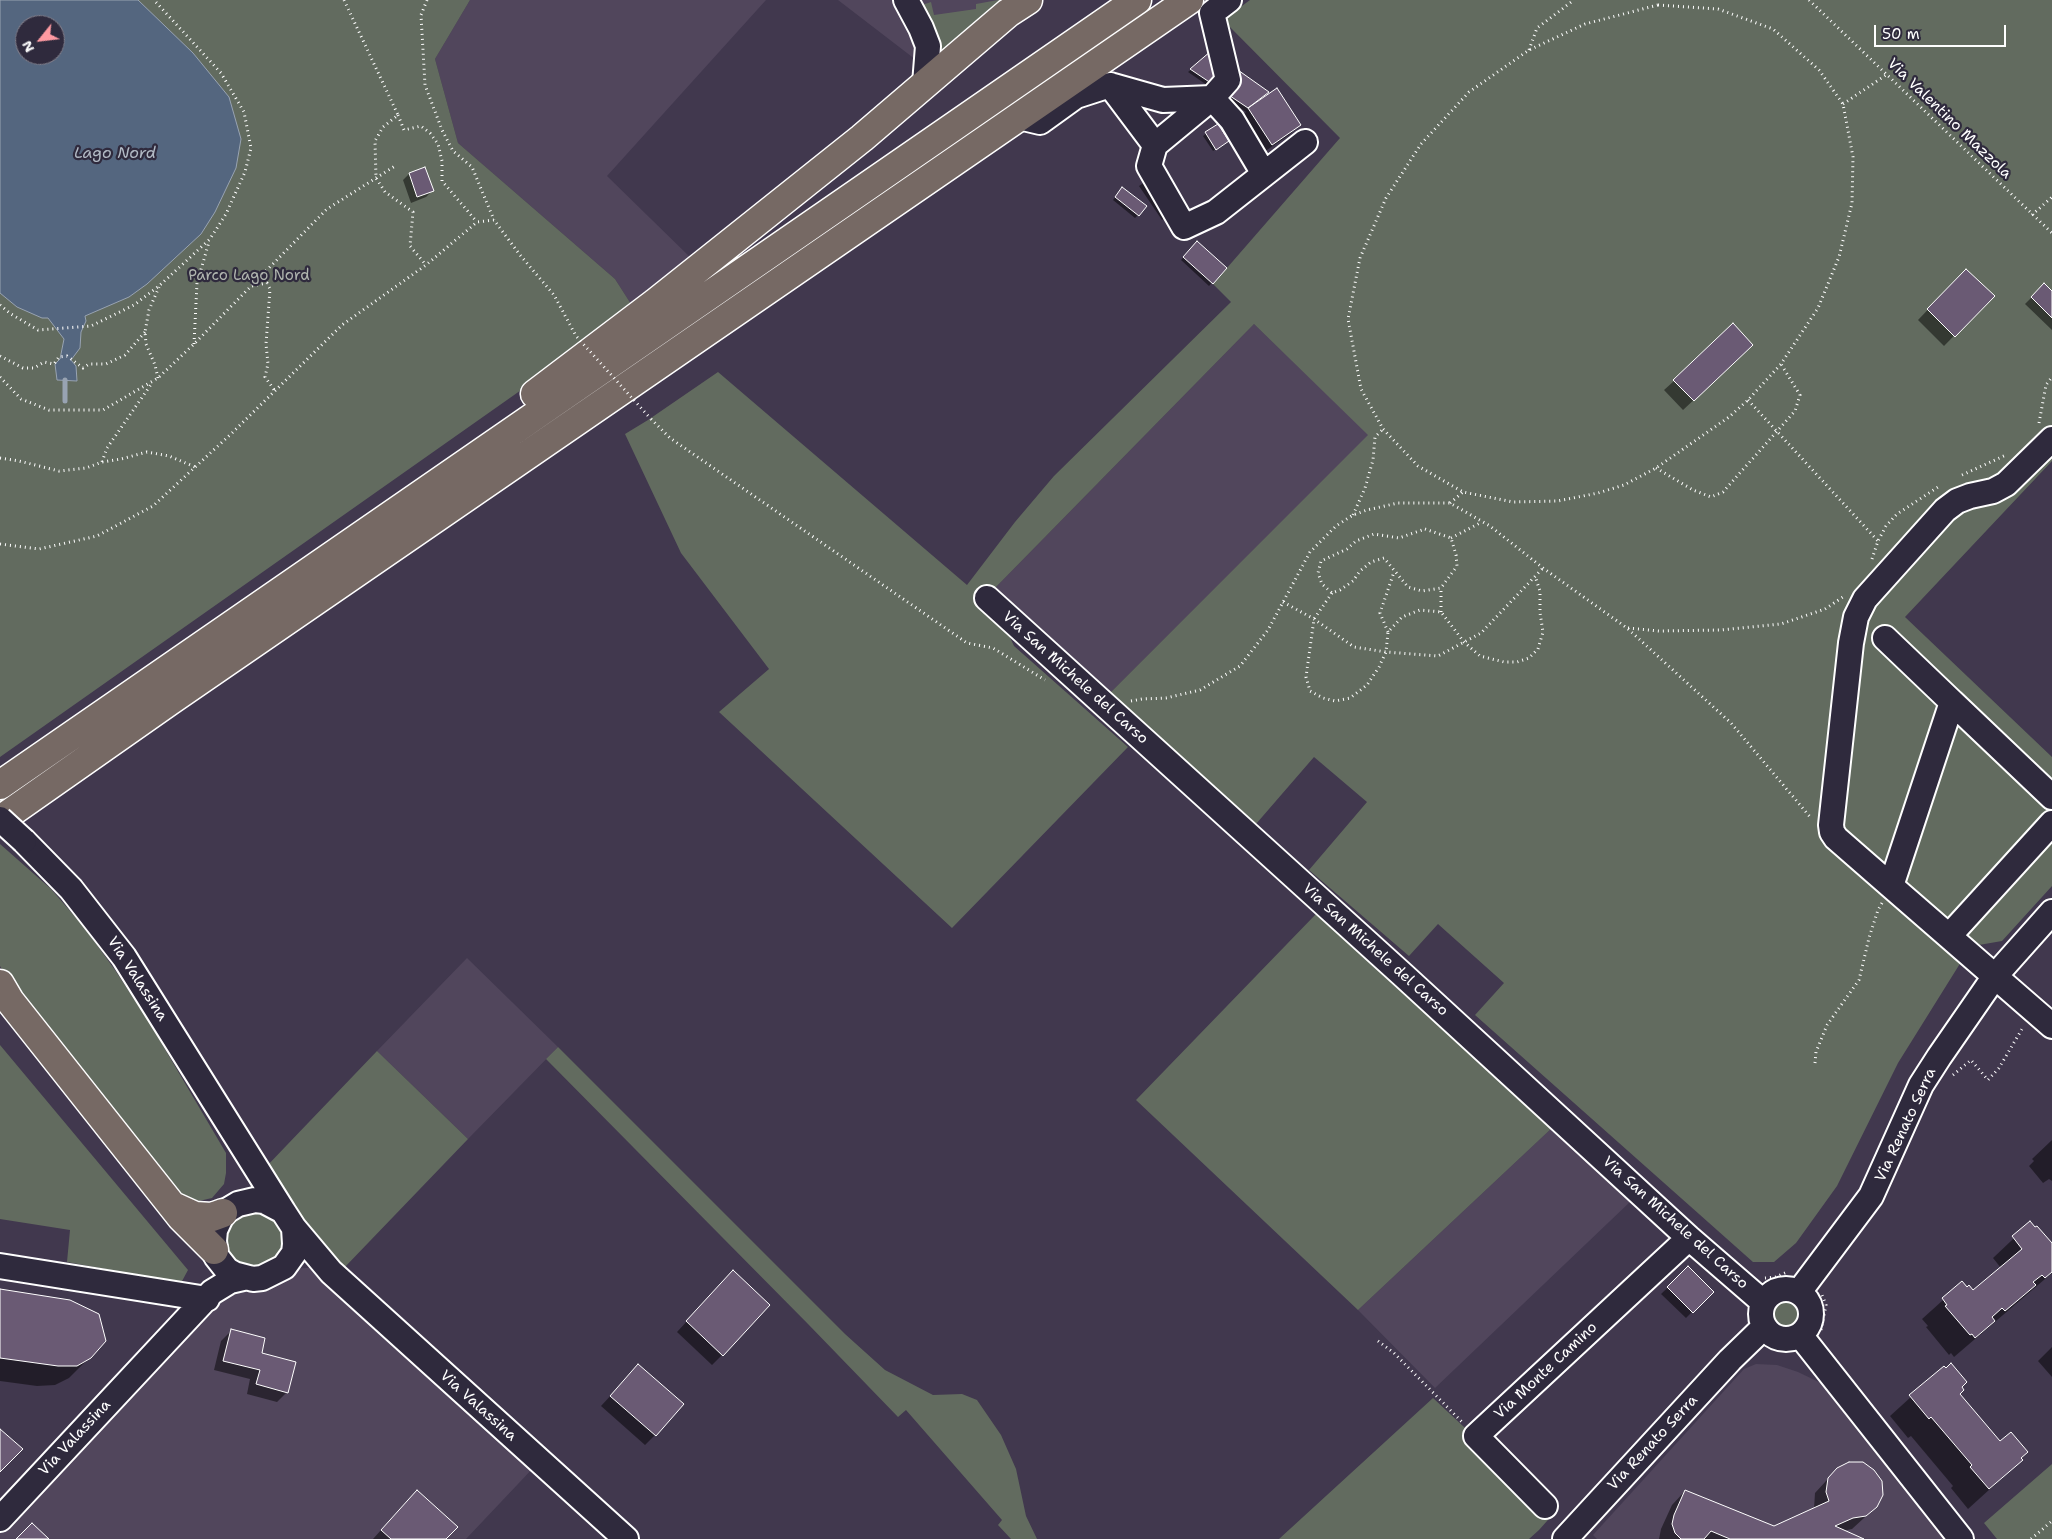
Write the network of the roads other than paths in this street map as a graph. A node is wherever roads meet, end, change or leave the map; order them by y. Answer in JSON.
{"nodes":[{"id":1,"x":906,"y":0,"type":"edge"},
{"id":2,"x":1028,"y":0,"type":"edge"},
{"id":3,"x":1137,"y":0,"type":"edge"},
{"id":4,"x":1189,"y":0,"type":"edge"},
{"id":5,"x":1229,"y":0,"type":"edge"},
{"id":6,"x":925,"y":84,"type":"junction"},
{"id":7,"x":1110,"y":85,"type":"junction"},
{"id":8,"x":1212,"y":98,"type":"junction"},
{"id":9,"x":1019,"y":117,"type":"junction"},
{"id":10,"x":1305,"y":142,"type":"dead end"},
{"id":11,"x":1155,"y":145,"type":"junction"},
{"id":12,"x":1264,"y":174,"type":"junction"},
{"id":13,"x":2043,"y":434,"type":"edge"},
{"id":14,"x":286,"y":588,"type":"junction"},
{"id":15,"x":987,"y":598,"type":"dead end"},
{"id":16,"x":1885,"y":638,"type":"dead end"},
{"id":17,"x":1952,"y":702,"type":"junction"},
{"id":18,"x":0,"y":785,"type":"edge"},
{"id":19,"x":2052,"y":797,"type":"edge"},
{"id":20,"x":3,"y":819,"type":"edge"},
{"id":21,"x":2052,"y":824,"type":"edge"},
{"id":22,"x":1889,"y":891,"type":"junction"},
{"id":23,"x":2052,"y":912,"type":"edge"},
{"id":24,"x":1949,"y":936,"type":"junction"},
{"id":25,"x":1995,"y":976,"type":"junction"},
{"id":26,"x":3,"y":992,"type":"edge"},
{"id":27,"x":2052,"y":1026,"type":"edge"},
{"id":28,"x":249,"y":1158,"type":"junction"},
{"id":29,"x":172,"y":1205,"type":"junction"},
{"id":30,"x":230,"y":1209,"type":"junction"},
{"id":31,"x":288,"y":1219,"type":"junction"},
{"id":32,"x":1689,"y":1238,"type":"junction"},
{"id":33,"x":215,"y":1253,"type":"junction"},
{"id":34,"x":0,"y":1266,"type":"edge"},
{"id":35,"x":284,"y":1267,"type":"junction"},
{"id":36,"x":331,"y":1272,"type":"junction"},
{"id":37,"x":243,"y":1278,"type":"junction"},
{"id":38,"x":1810,"y":1292,"type":"junction"},
{"id":39,"x":210,"y":1296,"type":"junction"},
{"id":40,"x":1763,"y":1302,"type":"junction"},
{"id":41,"x":1764,"y":1327,"type":"junction"},
{"id":42,"x":1809,"y":1337,"type":"junction"},
{"id":43,"x":1545,"y":1506,"type":"dead end"},
{"id":44,"x":0,"y":1519,"type":"edge"},
{"id":45,"x":626,"y":1539,"type":"edge"},
{"id":46,"x":1565,"y":1539,"type":"edge"},
{"id":47,"x":1961,"y":1539,"type":"edge"}],
"edges":[{"from":1,"to":6,"type":"street"},
{"from":2,"to":6,"type":"highway"},
{"from":3,"to":14,"type":"highway"},
{"from":4,"to":9,"type":"highway"},
{"from":5,"to":8,"type":"street"},
{"from":6,"to":14,"type":"highway"},
{"from":7,"to":8,"type":"street"},
{"from":7,"to":9,"type":"street"},
{"from":7,"to":11,"type":"street"},
{"from":8,"to":11,"type":"street"},
{"from":8,"to":12,"type":"street"},
{"from":9,"to":20,"type":"highway"},
{"from":10,"to":12,"type":"street"},
{"from":11,"to":12,"type":"street"},
{"from":13,"to":22,"type":"street"},
{"from":14,"to":18,"type":"highway"},
{"from":15,"to":32,"type":"street","name":"Via San Michele del Carso"},
{"from":16,"to":17,"type":"street"},
{"from":17,"to":19,"type":"street"},
{"from":17,"to":22,"type":"street"},
{"from":20,"to":28,"type":"street","name":"Via Valassina","bridge":true},
{"from":21,"to":24,"type":"street"},
{"from":22,"to":24,"type":"street"},
{"from":23,"to":25,"type":"street","name":"Via Renato Serra"},
{"from":24,"to":25,"type":"street"},
{"from":25,"to":27,"type":"street"},
{"from":25,"to":38,"type":"street","name":"Via Renato Serra"},
{"from":26,"to":29,"type":"highway"},
{"from":28,"to":30,"type":"street"},
{"from":28,"to":31,"type":"street","name":"Via Valassina"},
{"from":29,"to":30,"type":"highway"},
{"from":29,"to":33,"type":"highway"},
{"from":30,"to":31,"type":"street","name":"Via Valassina"},
{"from":30,"to":33,"type":"street"},
{"from":31,"to":35,"type":"street"},
{"from":31,"to":36,"type":"street","name":"Via Valassina"},
{"from":32,"to":40,"type":"street","name":"Via San Michele del Carso"},
{"from":32,"to":43,"type":"street","name":"Via Monte Camino"},
{"from":33,"to":37,"type":"street"},
{"from":33,"to":39,"type":"street"},
{"from":34,"to":39,"type":"street"},
{"from":35,"to":36,"type":"street","name":"Via Valassina"},
{"from":35,"to":37,"type":"street","name":"Via Valassina"},
{"from":36,"to":45,"type":"street","name":"Via Valassina"},
{"from":37,"to":39,"type":"street","name":"Via Valassina"},
{"from":38,"to":40,"type":"street"},
{"from":38,"to":42,"type":"street"},
{"from":39,"to":44,"type":"street","name":"Via Valassina"},
{"from":40,"to":41,"type":"street"},
{"from":41,"to":42,"type":"street"},
{"from":41,"to":46,"type":"street","name":"Via Renato Serra"},
{"from":42,"to":47,"type":"street"}]}
